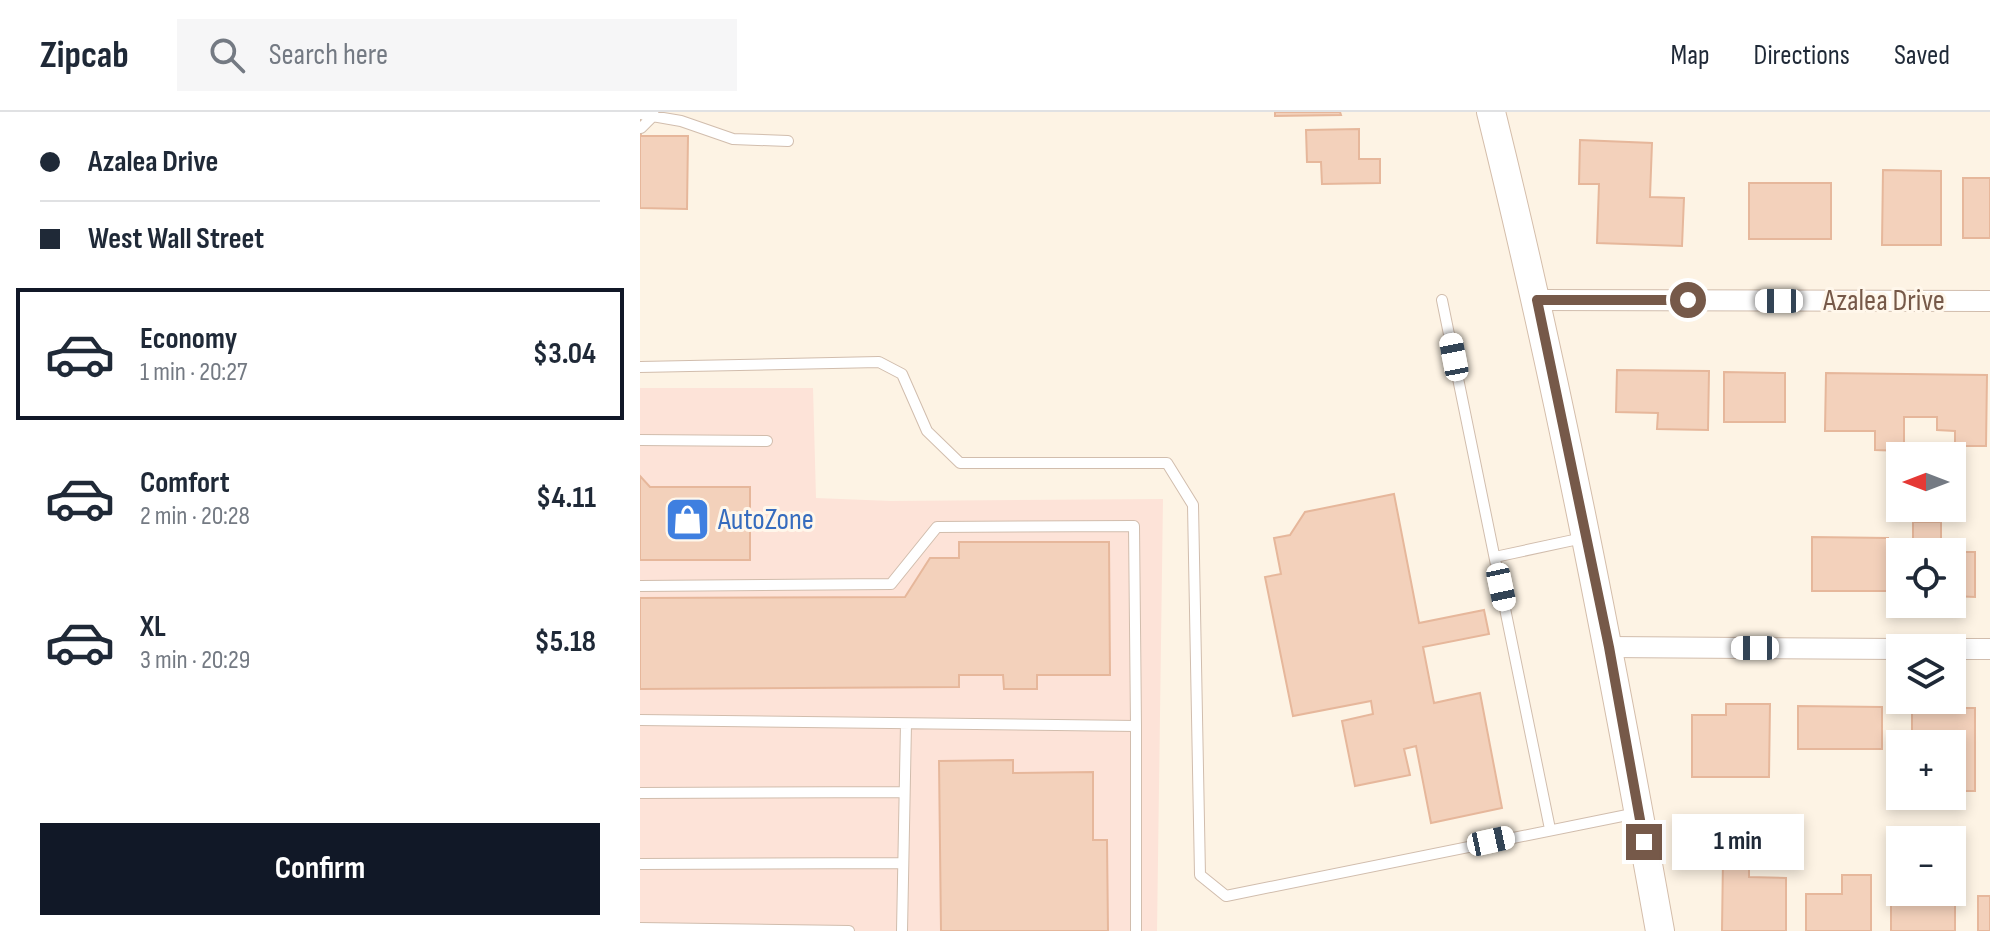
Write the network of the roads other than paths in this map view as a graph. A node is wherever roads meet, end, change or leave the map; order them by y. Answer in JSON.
{"nodes":[{"id":1,"x":1491,"y":112,"type":"edge"},
{"id":2,"x":640,"y":114,"type":"edge"},
{"id":3,"x":654,"y":115,"type":"junction"},
{"id":4,"x":641,"y":128,"type":"edge"},
{"id":5,"x":788,"y":141,"type":"dead end"},
{"id":6,"x":1442,"y":300,"type":"dead end"},
{"id":7,"x":1537,"y":300,"type":"junction"},
{"id":8,"x":1990,"y":301,"type":"edge"},
{"id":9,"x":640,"y":367,"type":"edge"},
{"id":10,"x":640,"y":440,"type":"edge"},
{"id":11,"x":767,"y":441,"type":"dead end"},
{"id":12,"x":1587,"y":537,"type":"junction"},
{"id":13,"x":1495,"y":557,"type":"junction"},
{"id":14,"x":640,"y":586,"type":"edge"},
{"id":15,"x":1609,"y":647,"type":"junction"},
{"id":16,"x":1886,"y":649,"type":"edge"},
{"id":17,"x":1966,"y":649,"type":"edge"},
{"id":18,"x":1990,"y":649,"type":"edge"},
{"id":19,"x":640,"y":720,"type":"edge"},
{"id":20,"x":906,"y":724,"type":"junction"},
{"id":21,"x":1136,"y":726,"type":"junction"},
{"id":22,"x":904,"y":792,"type":"junction"},
{"id":23,"x":640,"y":793,"type":"edge"},
{"id":24,"x":1639,"y":812,"type":"junction"},
{"id":25,"x":1550,"y":829,"type":"junction"},
{"id":26,"x":903,"y":863,"type":"junction"},
{"id":27,"x":640,"y":864,"type":"edge"},
{"id":28,"x":640,"y":928,"type":"edge"},
{"id":29,"x":849,"y":931,"type":"edge"},
{"id":30,"x":902,"y":931,"type":"edge"},
{"id":31,"x":1136,"y":931,"type":"edge"},
{"id":32,"x":1660,"y":931,"type":"edge"}],
"edges":[{"from":1,"to":7,"type":"street"},
{"from":2,"to":3,"type":"lane"},
{"from":3,"to":4,"type":"lane"},
{"from":3,"to":5,"type":"lane"},
{"from":6,"to":13,"type":"lane"},
{"from":7,"to":8,"type":"street","name":"Azalea Drive"},
{"from":7,"to":12,"type":"street"},
{"from":9,"to":25,"type":"lane"},
{"from":10,"to":11,"type":"lane"},
{"from":12,"to":13,"type":"lane"},
{"from":12,"to":15,"type":"street"},
{"from":13,"to":25,"type":"lane"},
{"from":14,"to":21,"type":"lane"},
{"from":15,"to":16,"type":"street"},
{"from":15,"to":24,"type":"street"},
{"from":17,"to":18,"type":"street"},
{"from":19,"to":20,"type":"lane"},
{"from":20,"to":21,"type":"lane"},
{"from":20,"to":22,"type":"lane"},
{"from":21,"to":31,"type":"lane"},
{"from":22,"to":23,"type":"lane"},
{"from":22,"to":26,"type":"lane"},
{"from":24,"to":25,"type":"lane"},
{"from":24,"to":32,"type":"street"},
{"from":26,"to":27,"type":"lane"},
{"from":26,"to":30,"type":"lane"},
{"from":28,"to":29,"type":"lane"}]}
